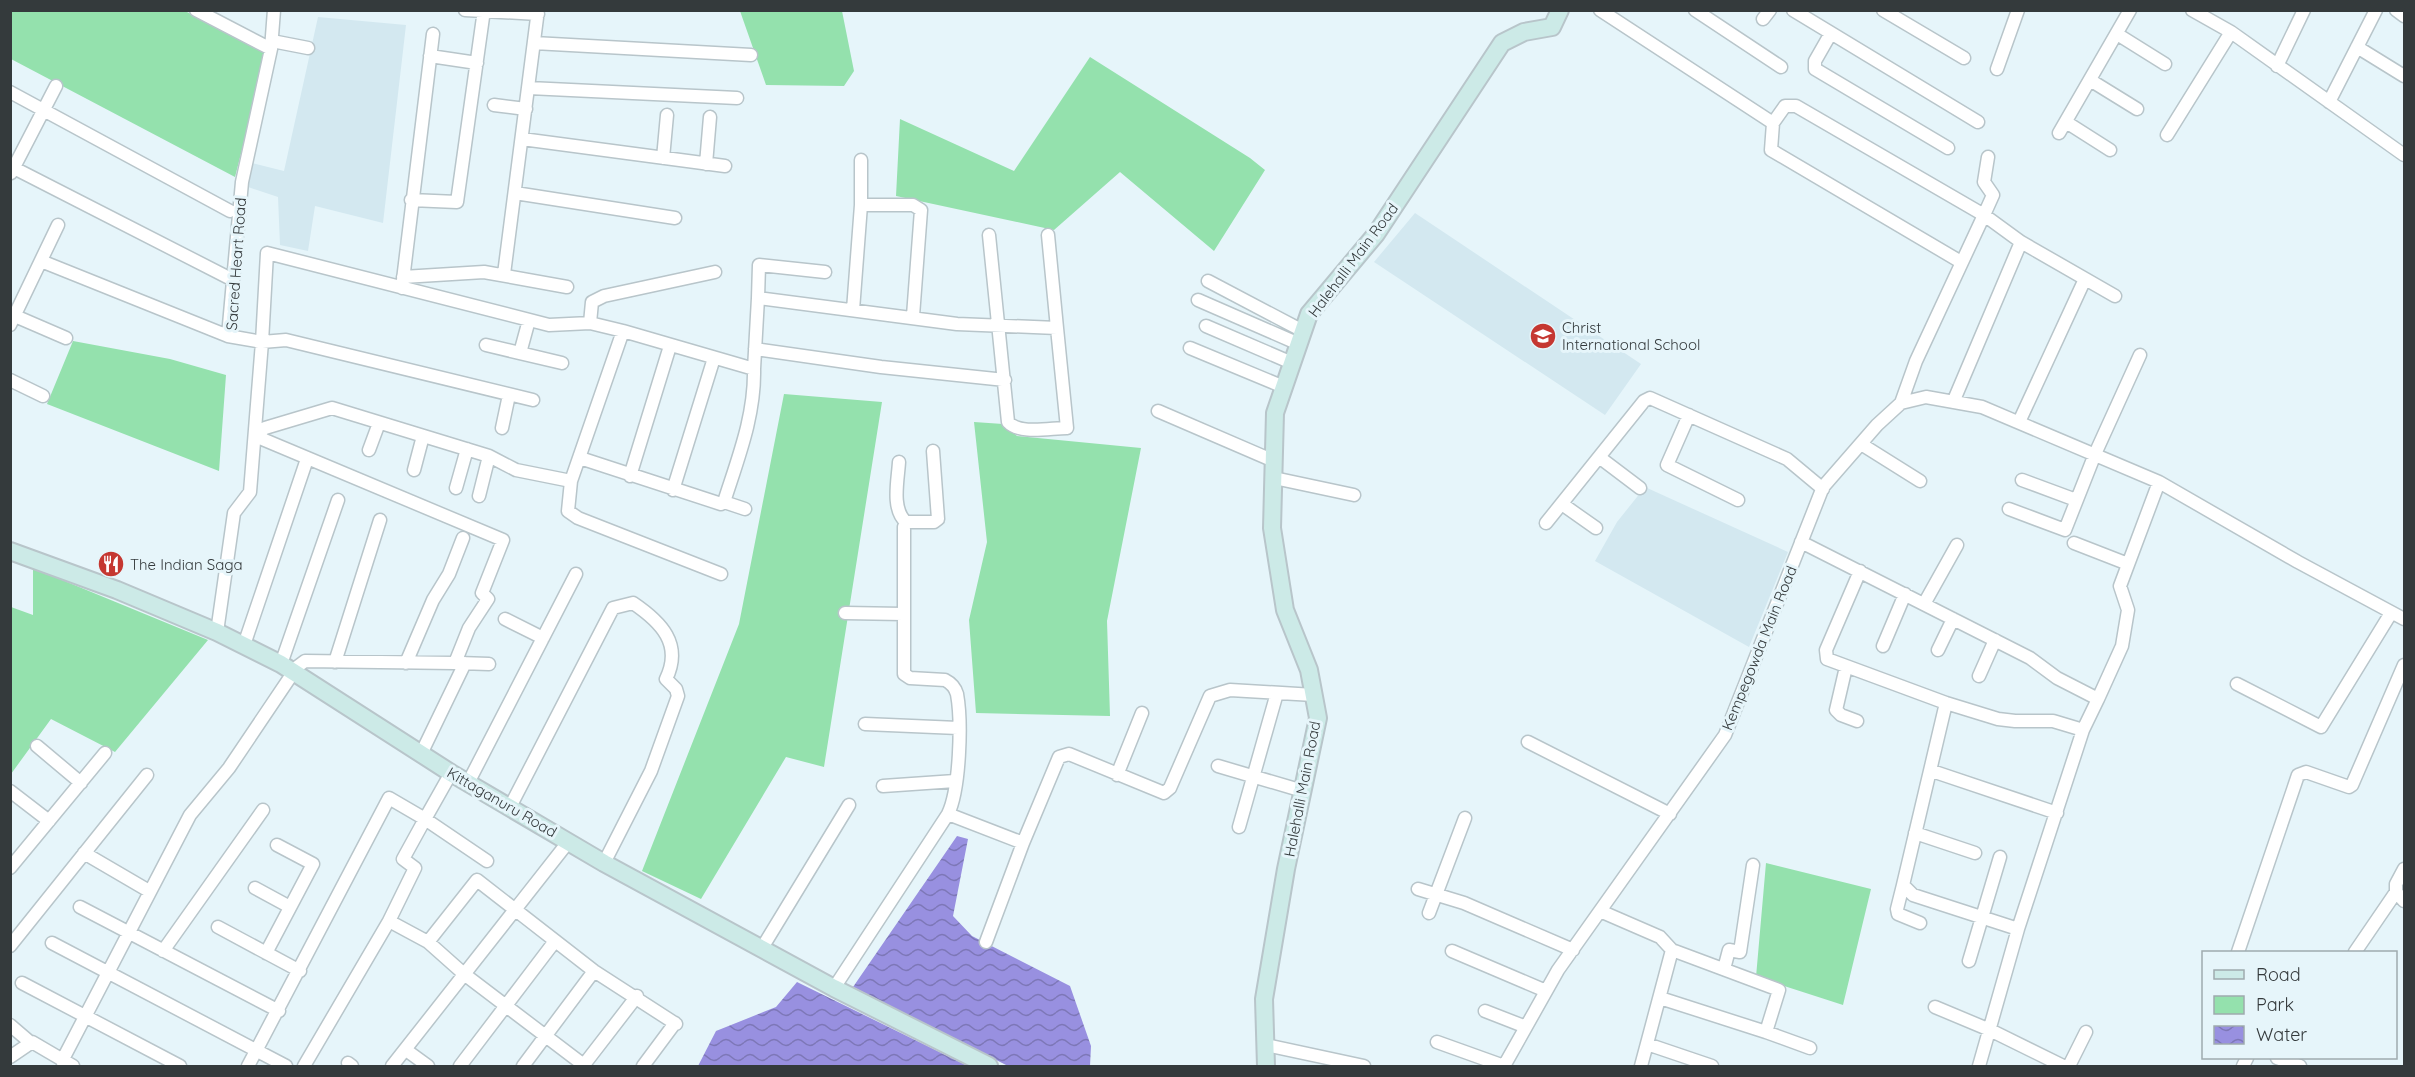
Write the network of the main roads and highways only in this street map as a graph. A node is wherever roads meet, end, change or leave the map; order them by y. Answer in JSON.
{"nodes":[{"id":1,"x":1560,"y":10,"type":"edge"},
{"id":2,"x":10,"y":551,"type":"edge"},
{"id":3,"x":989,"y":1066,"type":"edge"},
{"id":4,"x":1266,"y":1066,"type":"edge"}],
"edges":[{"from":1,"to":4,"type":"main road","name":"Halehalli Main Road"},
{"from":2,"to":3,"type":"main road","name":"Kittaganuru Road"}]}
